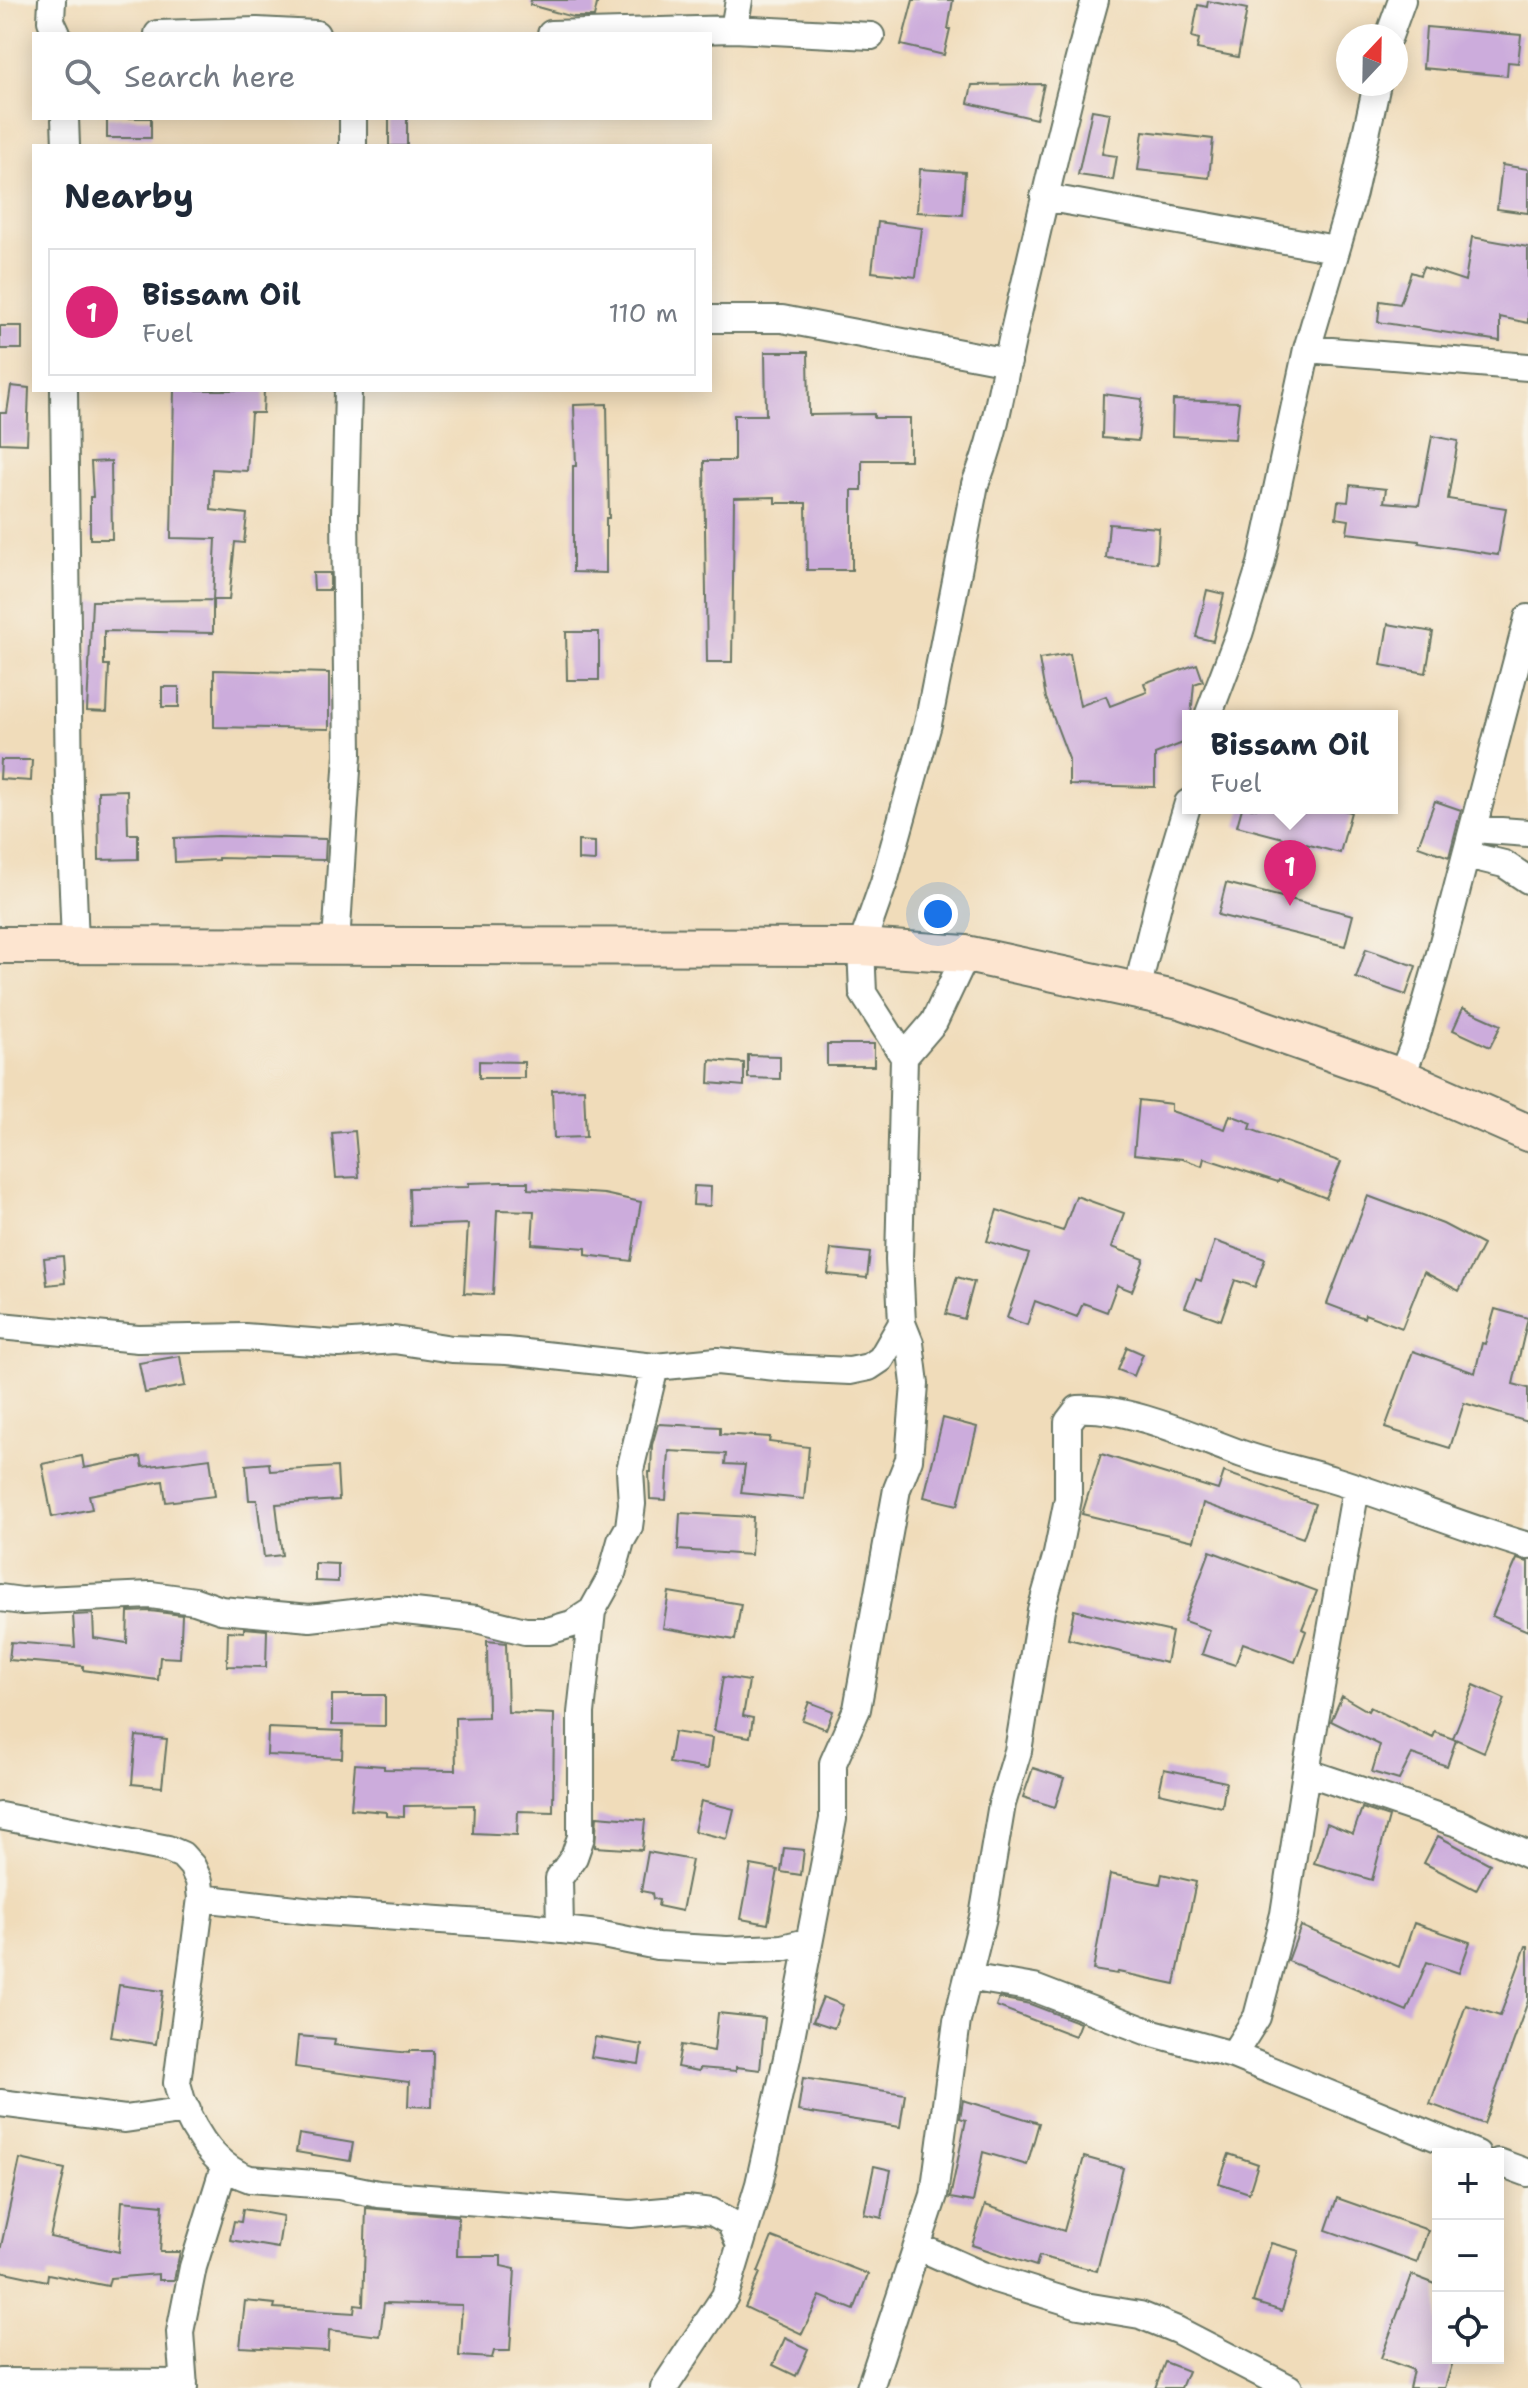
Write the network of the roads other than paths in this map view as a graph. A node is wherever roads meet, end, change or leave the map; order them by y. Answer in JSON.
{"nodes":[{"id":1,"x":52,"y":0,"type":"edge"},
{"id":2,"x":739,"y":0,"type":"edge"},
{"id":3,"x":1095,"y":0,"type":"edge"},
{"id":4,"x":1402,"y":0,"type":"edge"},
{"id":5,"x":1393,"y":24,"type":"edge"},
{"id":6,"x":734,"y":29,"type":"junction"},
{"id":7,"x":56,"y":32,"type":"edge"},
{"id":8,"x":224,"y":32,"type":"edge"},
{"id":9,"x":277,"y":32,"type":"edge"},
{"id":10,"x":624,"y":32,"type":"edge"},
{"id":11,"x":871,"y":36,"type":"dead end"},
{"id":12,"x":1374,"y":96,"type":"edge"},
{"id":13,"x":65,"y":120,"type":"edge"},
{"id":14,"x":353,"y":120,"type":"edge"},
{"id":15,"x":66,"y":144,"type":"edge"},
{"id":16,"x":353,"y":144,"type":"edge"},
{"id":17,"x":1044,"y":197,"type":"junction"},
{"id":18,"x":1335,"y":249,"type":"junction"},
{"id":19,"x":712,"y":319,"type":"edge"},
{"id":20,"x":1307,"y":349,"type":"junction"},
{"id":21,"x":1008,"y":362,"type":"junction"},
{"id":22,"x":1528,"y":367,"type":"edge"},
{"id":23,"x":64,"y":392,"type":"edge"},
{"id":24,"x":348,"y":392,"type":"edge"},
{"id":25,"x":1528,"y":618,"type":"edge"},
{"id":26,"x":1210,"y":710,"type":"edge"},
{"id":27,"x":1185,"y":814,"type":"edge"},
{"id":28,"x":1474,"y":829,"type":"junction"},
{"id":29,"x":1528,"y":833,"type":"edge"},
{"id":30,"x":1467,"y":855,"type":"junction"},
{"id":31,"x":1528,"y":880,"type":"edge"},
{"id":32,"x":75,"y":943,"type":"junction"},
{"id":33,"x":336,"y":944,"type":"junction"},
{"id":34,"x":0,"y":945,"type":"edge"},
{"id":35,"x":861,"y":947,"type":"junction"},
{"id":36,"x":966,"y":954,"type":"junction"},
{"id":37,"x":1137,"y":990,"type":"junction"},
{"id":38,"x":904,"y":1057,"type":"junction"},
{"id":39,"x":1401,"y":1077,"type":"junction"},
{"id":40,"x":1520,"y":1120,"type":"edge"},
{"id":41,"x":902,"y":1323,"type":"junction"},
{"id":42,"x":0,"y":1326,"type":"edge"},
{"id":43,"x":655,"y":1367,"type":"junction"},
{"id":44,"x":1356,"y":1488,"type":"junction"},
{"id":45,"x":1528,"y":1546,"type":"edge"},
{"id":46,"x":0,"y":1598,"type":"edge"},
{"id":47,"x":592,"y":1611,"type":"junction"},
{"id":48,"x":1306,"y":1772,"type":"junction"},
{"id":49,"x":0,"y":1816,"type":"edge"},
{"id":50,"x":1528,"y":1855,"type":"edge"},
{"id":51,"x":201,"y":1898,"type":"junction"},
{"id":52,"x":560,"y":1930,"type":"junction"},
{"id":53,"x":807,"y":1942,"type":"junction"},
{"id":54,"x":968,"y":1977,"type":"junction"},
{"id":55,"x":1233,"y":2055,"type":"junction"},
{"id":56,"x":0,"y":2103,"type":"edge"},
{"id":57,"x":187,"y":2110,"type":"junction"},
{"id":58,"x":1462,"y":2148,"type":"edge"},
{"id":59,"x":1504,"y":2164,"type":"edge"},
{"id":60,"x":224,"y":2167,"type":"junction"},
{"id":61,"x":1528,"y":2173,"type":"edge"},
{"id":62,"x":740,"y":2245,"type":"junction"},
{"id":63,"x":917,"y":2246,"type":"junction"},
{"id":64,"x":0,"y":2382,"type":"edge"},
{"id":65,"x":184,"y":2386,"type":"edge"},
{"id":66,"x":664,"y":2388,"type":"edge"},
{"id":67,"x":870,"y":2388,"type":"edge"},
{"id":68,"x":1289,"y":2388,"type":"edge"}],
"edges":[{"from":1,"to":7,"type":"street"},
{"from":2,"to":6,"type":"street"},
{"from":3,"to":17,"type":"street"},
{"from":4,"to":5,"type":"street"},
{"from":6,"to":10,"type":"street"},
{"from":6,"to":11,"type":"street"},
{"from":8,"to":9,"type":"street"},
{"from":12,"to":18,"type":"street"},
{"from":13,"to":15,"type":"street"},
{"from":14,"to":16,"type":"street"},
{"from":17,"to":18,"type":"street"},
{"from":17,"to":21,"type":"street"},
{"from":18,"to":20,"type":"street"},
{"from":19,"to":21,"type":"street"},
{"from":20,"to":22,"type":"street"},
{"from":20,"to":26,"type":"street"},
{"from":21,"to":35,"type":"street"},
{"from":23,"to":32,"type":"street"},
{"from":24,"to":33,"type":"street"},
{"from":25,"to":28,"type":"street"},
{"from":27,"to":37,"type":"street"},
{"from":28,"to":29,"type":"street"},
{"from":28,"to":30,"type":"street"},
{"from":30,"to":31,"type":"street"},
{"from":30,"to":39,"type":"street"},
{"from":32,"to":33,"type":"main road"},
{"from":32,"to":34,"type":"main road"},
{"from":33,"to":35,"type":"main road"},
{"from":35,"to":36,"type":"main road"},
{"from":35,"to":38,"type":"street"},
{"from":36,"to":37,"type":"main road"},
{"from":36,"to":38,"type":"street"},
{"from":37,"to":39,"type":"main road"},
{"from":38,"to":41,"type":"street"},
{"from":39,"to":40,"type":"main road"},
{"from":41,"to":43,"type":"street"},
{"from":41,"to":53,"type":"street"},
{"from":42,"to":43,"type":"street"},
{"from":43,"to":47,"type":"street"},
{"from":44,"to":45,"type":"street"},
{"from":44,"to":48,"type":"street"},
{"from":44,"to":54,"type":"street"},
{"from":46,"to":47,"type":"street"},
{"from":47,"to":52,"type":"street"},
{"from":48,"to":50,"type":"street"},
{"from":48,"to":55,"type":"street"},
{"from":49,"to":51,"type":"street"},
{"from":51,"to":52,"type":"street"},
{"from":51,"to":57,"type":"street"},
{"from":52,"to":53,"type":"street"},
{"from":53,"to":62,"type":"street"},
{"from":54,"to":55,"type":"street"},
{"from":54,"to":63,"type":"street"},
{"from":55,"to":58,"type":"street"},
{"from":56,"to":57,"type":"street"},
{"from":57,"to":60,"type":"street"},
{"from":59,"to":61,"type":"street"},
{"from":60,"to":62,"type":"street"},
{"from":60,"to":65,"type":"street"},
{"from":62,"to":66,"type":"street"},
{"from":63,"to":67,"type":"street"},
{"from":63,"to":68,"type":"street"},
{"from":64,"to":65,"type":"street"}]}
